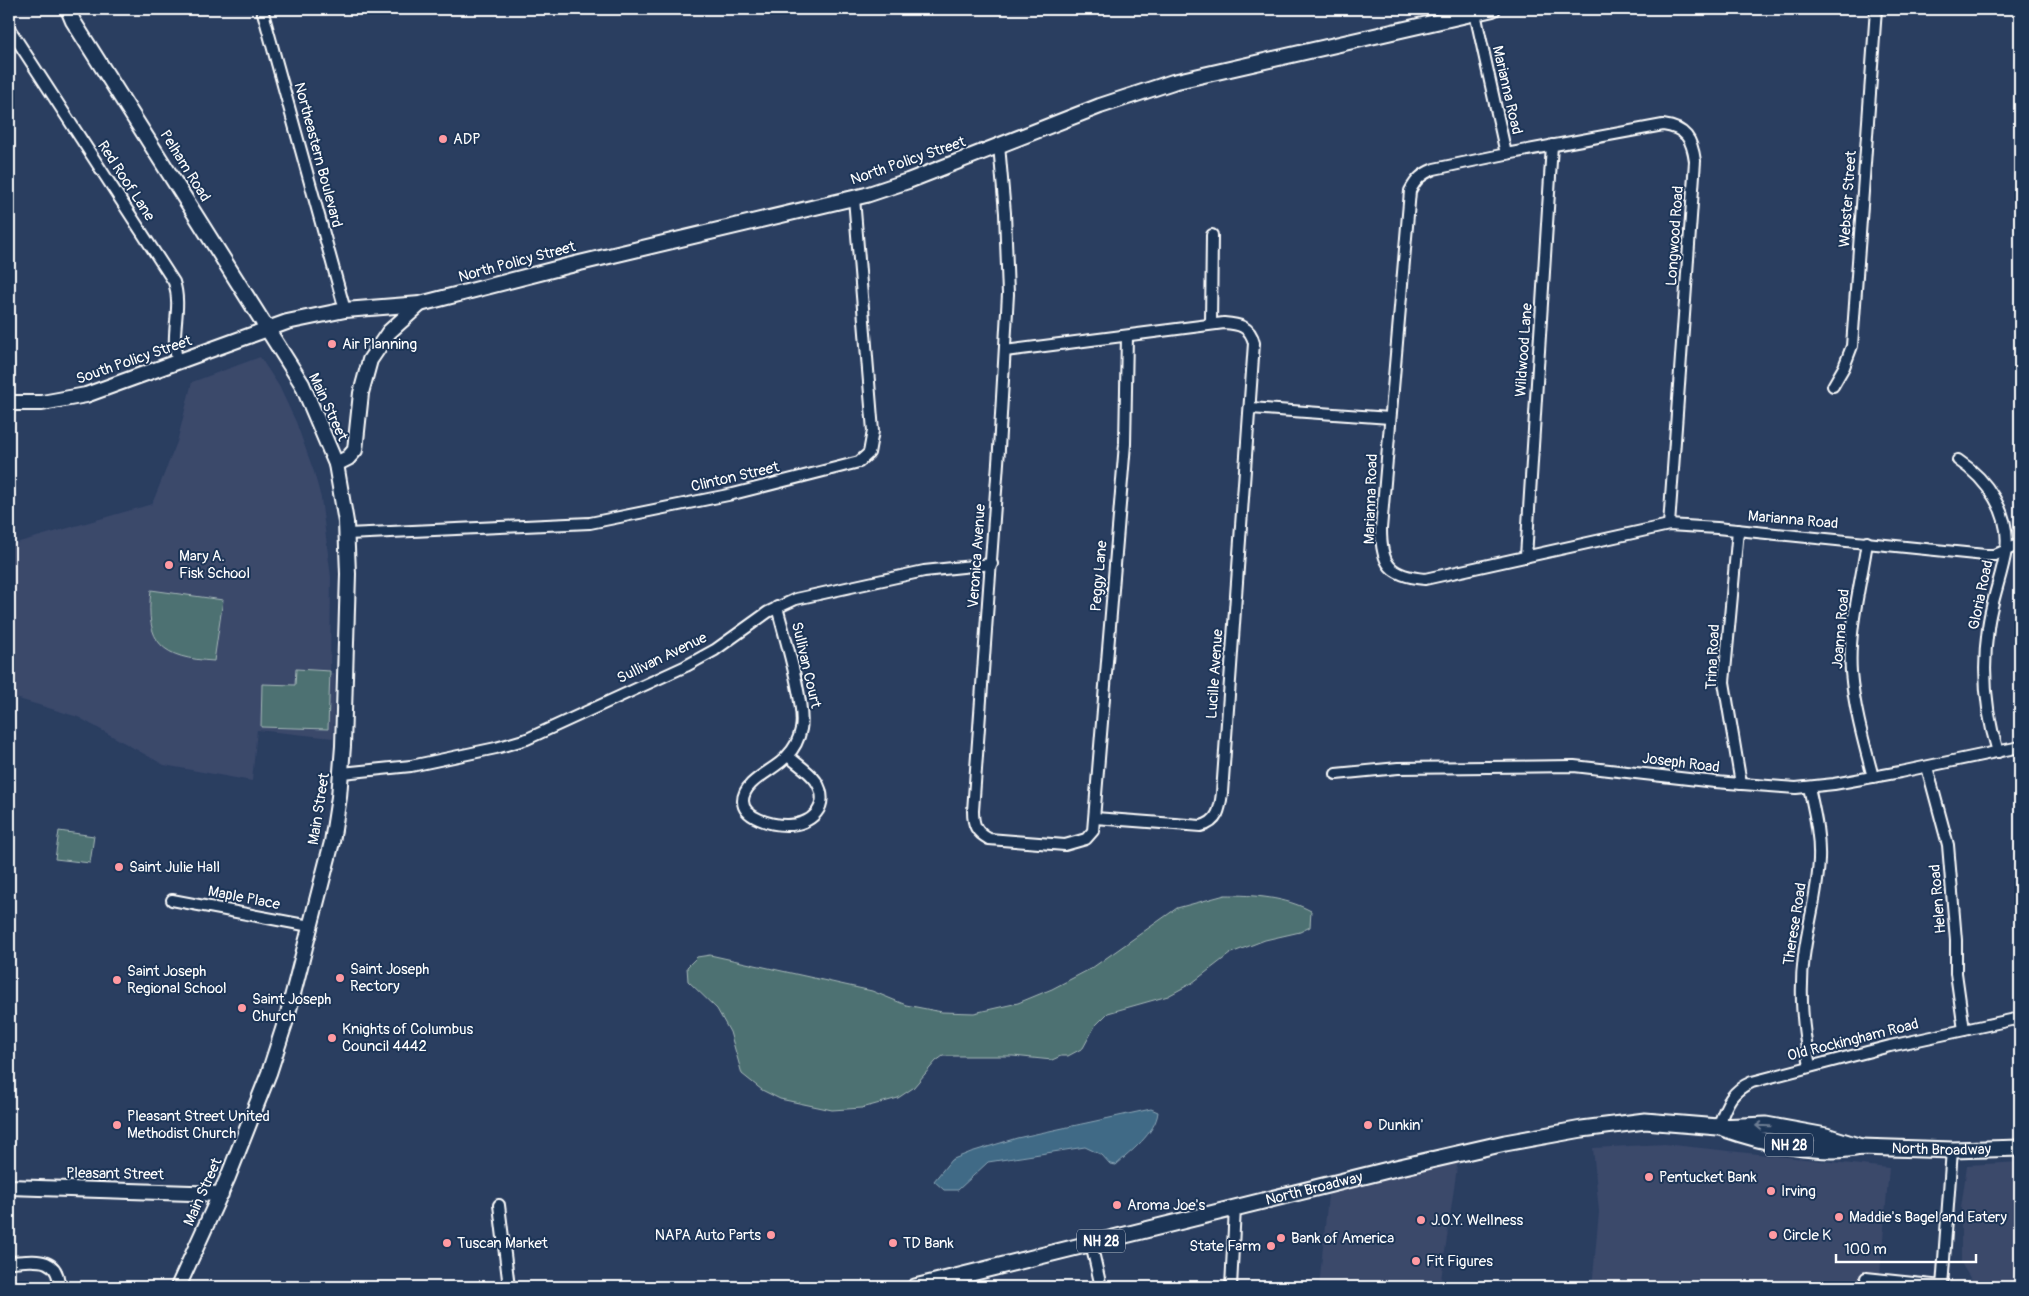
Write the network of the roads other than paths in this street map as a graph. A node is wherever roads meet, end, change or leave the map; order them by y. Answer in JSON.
{"nodes":[{"id":1,"x":59,"y":9,"type":"edge"},
{"id":2,"x":262,"y":9,"type":"edge"},
{"id":3,"x":1493,"y":9,"type":"edge"},
{"id":4,"x":1876,"y":9,"type":"edge"},
{"id":5,"x":1474,"y":13,"type":"junction"},
{"id":6,"x":71,"y":15,"type":"edge"},
{"id":7,"x":9,"y":28,"type":"edge"},
{"id":8,"x":998,"y":145,"type":"junction"},
{"id":9,"x":1552,"y":146,"type":"junction"},
{"id":10,"x":1506,"y":154,"type":"junction"},
{"id":11,"x":854,"y":198,"type":"junction"},
{"id":12,"x":1212,"y":235,"type":"dead end"},
{"id":13,"x":420,"y":304,"type":"junction"},
{"id":14,"x":345,"y":310,"type":"junction"},
{"id":15,"x":1211,"y":324,"type":"junction"},
{"id":16,"x":267,"y":328,"type":"junction"},
{"id":17,"x":1127,"y":336,"type":"junction"},
{"id":18,"x":1005,"y":351,"type":"junction"},
{"id":19,"x":178,"y":362,"type":"junction"},
{"id":20,"x":1833,"y":386,"type":"dead end"},
{"id":21,"x":9,"y":404,"type":"edge"},
{"id":22,"x":1251,"y":408,"type":"junction"},
{"id":23,"x":1390,"y":418,"type":"junction"},
{"id":24,"x":1958,"y":460,"type":"dead end"},
{"id":25,"x":336,"y":464,"type":"junction"},
{"id":26,"x":1669,"y":525,"type":"junction"},
{"id":27,"x":1738,"y":530,"type":"junction"},
{"id":28,"x":347,"y":534,"type":"junction"},
{"id":29,"x":1868,"y":542,"type":"junction"},
{"id":30,"x":2020,"y":544,"type":"edge"},
{"id":31,"x":2006,"y":552,"type":"junction"},
{"id":32,"x":1526,"y":557,"type":"junction"},
{"id":33,"x":992,"y":564,"type":"junction"},
{"id":34,"x":777,"y":607,"type":"junction"},
{"id":35,"x":2020,"y":747,"type":"edge"},
{"id":36,"x":1998,"y":752,"type":"junction"},
{"id":37,"x":788,"y":756,"type":"junction"},
{"id":38,"x":1927,"y":767,"type":"junction"},
{"id":39,"x":342,"y":773,"type":"junction"},
{"id":40,"x":1336,"y":774,"type":"dead end"},
{"id":41,"x":1873,"y":777,"type":"junction"},
{"id":42,"x":1741,"y":784,"type":"junction"},
{"id":43,"x":1809,"y":787,"type":"junction"},
{"id":44,"x":1095,"y":818,"type":"junction"},
{"id":45,"x":172,"y":900,"type":"dead end"},
{"id":46,"x":310,"y":926,"type":"junction"},
{"id":47,"x":2020,"y":1018,"type":"edge"},
{"id":48,"x":1964,"y":1030,"type":"junction"},
{"id":49,"x":1810,"y":1066,"type":"junction"},
{"id":50,"x":1718,"y":1127,"type":"junction"},
{"id":51,"x":2020,"y":1148,"type":"edge"},
{"id":52,"x":1952,"y":1150,"type":"junction"},
{"id":53,"x":9,"y":1187,"type":"edge"},
{"id":54,"x":221,"y":1194,"type":"junction"},
{"id":55,"x":499,"y":1205,"type":"dead end"},
{"id":56,"x":1234,"y":1208,"type":"junction"},
{"id":57,"x":1090,"y":1244,"type":"junction"},
{"id":58,"x":9,"y":1262,"type":"edge"},
{"id":59,"x":1866,"y":1278,"type":"dead end"},
{"id":60,"x":59,"y":1287,"type":"edge"},
{"id":61,"x":178,"y":1287,"type":"edge"},
{"id":62,"x":509,"y":1287,"type":"edge"},
{"id":63,"x":915,"y":1287,"type":"edge"},
{"id":64,"x":1101,"y":1287,"type":"edge"},
{"id":65,"x":1231,"y":1287,"type":"edge"},
{"id":66,"x":1942,"y":1287,"type":"edge"}],
"edges":[{"from":1,"to":6,"type":"street","name":"Pelham Road"},
{"from":2,"to":14,"type":"street","name":"Northeastern Boulevard"},
{"from":3,"to":5,"type":"street","name":"North Policy Street"},
{"from":4,"to":20,"type":"street","name":"Webster Street"},
{"from":5,"to":8,"type":"street","name":"North Policy Street"},
{"from":5,"to":10,"type":"street","name":"Marianna Road"},
{"from":6,"to":16,"type":"street","name":"Pelham Road"},
{"from":7,"to":19,"type":"street","name":"Red Roof Lane"},
{"from":8,"to":11,"type":"street","name":"North Policy Street"},
{"from":8,"to":18,"type":"street","name":"Veronica Avenue"},
{"from":9,"to":10,"type":"street","name":"Longwood Road"},
{"from":9,"to":26,"type":"street","name":"Longwood Road"},
{"from":9,"to":32,"type":"street","name":"Wildwood Lane"},
{"from":10,"to":23,"type":"street","name":"Marianna Road"},
{"from":11,"to":13,"type":"street","name":"North Policy Street"},
{"from":11,"to":28,"type":"street","name":"Clinton Street"},
{"from":12,"to":15,"type":"street"},
{"from":13,"to":14,"type":"street","name":"North Policy Street"},
{"from":13,"to":25,"type":"street"},
{"from":14,"to":16,"type":"street","name":"North Policy Street"},
{"from":15,"to":17,"type":"street","name":"Lucille Avenue"},
{"from":15,"to":22,"type":"street","name":"Lucille Avenue"},
{"from":16,"to":19,"type":"street","name":"South Policy Street"},
{"from":16,"to":25,"type":"street","name":"Main Street"},
{"from":17,"to":18,"type":"street","name":"Lucille Avenue"},
{"from":17,"to":44,"type":"street","name":"Peggy Lane"},
{"from":18,"to":33,"type":"street","name":"Veronica Avenue"},
{"from":19,"to":21,"type":"street","name":"South Policy Street"},
{"from":22,"to":23,"type":"street"},
{"from":22,"to":44,"type":"street","name":"Lucille Avenue"},
{"from":23,"to":32,"type":"street","name":"Marianna Road"},
{"from":24,"to":31,"type":"street","name":"Gloria Road"},
{"from":25,"to":28,"type":"street","name":"Main Street"},
{"from":26,"to":27,"type":"street","name":"Marianna Road"},
{"from":26,"to":32,"type":"street","name":"Marianna Road"},
{"from":27,"to":29,"type":"street","name":"Marianna Road"},
{"from":27,"to":42,"type":"street","name":"Trina Road"},
{"from":28,"to":39,"type":"street","name":"Main Street"},
{"from":29,"to":31,"type":"street","name":"Marianna Road"},
{"from":29,"to":41,"type":"street","name":"Joanna Road"},
{"from":30,"to":31,"type":"street","name":"Marianna Road"},
{"from":31,"to":36,"type":"street","name":"Gloria Road"},
{"from":33,"to":34,"type":"street","name":"Sullivan Avenue"},
{"from":33,"to":44,"type":"street","name":"Veronica Avenue"},
{"from":34,"to":37,"type":"street","name":"Sullivan Court"},
{"from":34,"to":39,"type":"street","name":"Sullivan Avenue"},
{"from":35,"to":36,"type":"street","name":"Joseph Road"},
{"from":36,"to":38,"type":"street","name":"Joseph Road"},
{"from":37,"to":37,"type":"street","name":"Sullivan Court"},
{"from":38,"to":41,"type":"street","name":"Joseph Road"},
{"from":38,"to":48,"type":"street","name":"Helen Road"},
{"from":39,"to":46,"type":"street","name":"Main Street"},
{"from":40,"to":42,"type":"street","name":"Joseph Road"},
{"from":41,"to":43,"type":"street","name":"Joseph Road"},
{"from":42,"to":43,"type":"street","name":"Joseph Road"},
{"from":43,"to":49,"type":"street","name":"Therese Road"},
{"from":45,"to":46,"type":"street","name":"Maple Place"},
{"from":46,"to":54,"type":"street","name":"Main Street"},
{"from":47,"to":48,"type":"street","name":"Old Rockingham Road"},
{"from":48,"to":49,"type":"street","name":"Old Rockingham Road"},
{"from":49,"to":50,"type":"street","name":"Old Rockingham Road"},
{"from":50,"to":52,"type":"main road","name":"North Broadway","number":"NH 28"},
{"from":50,"to":56,"type":"main road","name":"North Broadway","number":"NH 28"},
{"from":51,"to":52,"type":"main road","name":"North Broadway","number":"NH 28"},
{"from":52,"to":66,"type":"street"},
{"from":53,"to":54,"type":"street","name":"Pleasant Street"},
{"from":54,"to":61,"type":"street","name":"Main Street"},
{"from":55,"to":62,"type":"street"},
{"from":56,"to":57,"type":"main road","name":"North Broadway","number":"NH 28"},
{"from":56,"to":65,"type":"street"},
{"from":57,"to":63,"type":"main road","name":"North Broadway","number":"NH 28"},
{"from":57,"to":64,"type":"street"},
{"from":58,"to":60,"type":"street"},
{"from":59,"to":66,"type":"street"}]}
